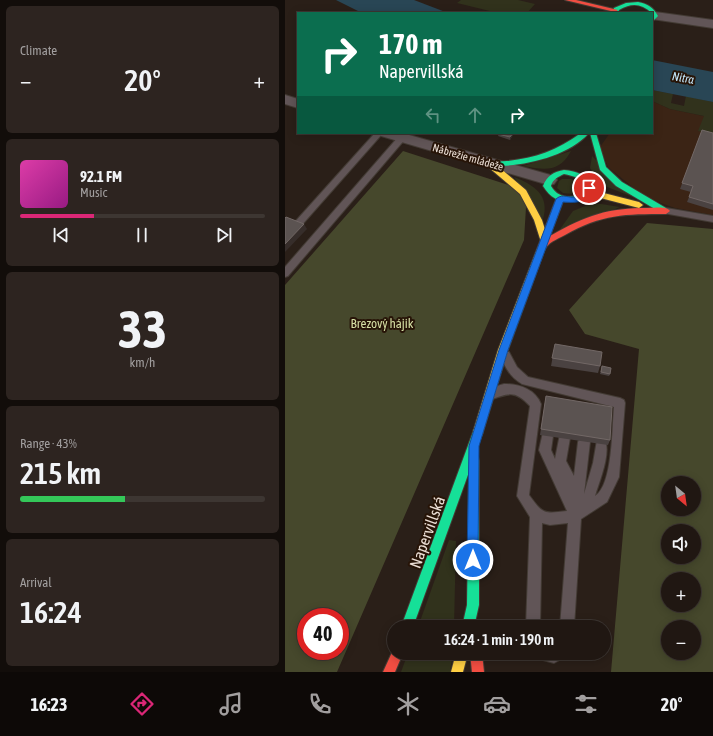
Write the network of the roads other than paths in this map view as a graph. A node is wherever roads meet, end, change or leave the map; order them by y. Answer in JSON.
{"nodes":[{"id":1,"x":568,"y":0,"type":"edge"},
{"id":2,"x":637,"y":2,"type":"edge"},
{"id":3,"x":615,"y":12,"type":"edge"},
{"id":4,"x":654,"y":18,"type":"edge"},
{"id":5,"x":713,"y":24,"type":"edge"},
{"id":6,"x":285,"y":100,"type":"edge"},
{"id":7,"x":297,"y":104,"type":"edge"},
{"id":8,"x":378,"y":134,"type":"edge"},
{"id":9,"x":389,"y":134,"type":"edge"},
{"id":10,"x":585,"y":134,"type":"edge"},
{"id":11,"x":591,"y":134,"type":"edge"},
{"id":12,"x":591,"y":134,"type":"edge"},
{"id":13,"x":402,"y":138,"type":"junction"},
{"id":14,"x":585,"y":146,"type":"dead end"},
{"id":15,"x":490,"y":164,"type":"junction"},
{"id":16,"x":549,"y":180,"type":"junction"},
{"id":17,"x":588,"y":192,"type":"junction"},
{"id":18,"x":560,"y":199,"type":"junction"},
{"id":19,"x":666,"y":212,"type":"junction"},
{"id":20,"x":713,"y":219,"type":"edge"},
{"id":21,"x":297,"y":226,"type":"edge"},
{"id":22,"x":545,"y":242,"type":"junction"},
{"id":23,"x":285,"y":273,"type":"edge"},
{"id":24,"x":503,"y":350,"type":"junction"},
{"id":25,"x":572,"y":392,"type":"junction"},
{"id":26,"x":490,"y":395,"type":"junction"},
{"id":27,"x":590,"y":396,"type":"junction"},
{"id":28,"x":569,"y":406,"type":"edge"},
{"id":29,"x":589,"y":409,"type":"edge"},
{"id":30,"x":547,"y":436,"type":"edge"},
{"id":31,"x":564,"y":438,"type":"edge"},
{"id":32,"x":584,"y":442,"type":"edge"},
{"id":33,"x":601,"y":444,"type":"edge"},
{"id":34,"x":474,"y":446,"type":"junction"},
{"id":35,"x":578,"y":496,"type":"junction"},
{"id":36,"x":585,"y":509,"type":"junction"},
{"id":37,"x":536,"y":515,"type":"junction"},
{"id":38,"x":575,"y":516,"type":"junction"},
{"id":39,"x":473,"y":605,"type":"junction"},
{"id":40,"x":410,"y":620,"type":"edge"},
{"id":41,"x":470,"y":620,"type":"edge"},
{"id":42,"x":474,"y":620,"type":"edge"},
{"id":43,"x":533,"y":620,"type":"edge"},
{"id":44,"x":568,"y":620,"type":"edge"},
{"id":45,"x":394,"y":660,"type":"edge"},
{"id":46,"x":460,"y":660,"type":"edge"},
{"id":47,"x":477,"y":660,"type":"edge"},
{"id":48,"x":389,"y":672,"type":"edge"},
{"id":49,"x":457,"y":672,"type":"edge"},
{"id":50,"x":478,"y":672,"type":"edge"}],
"edges":[{"from":1,"to":3,"type":"street"},
{"from":2,"to":3,"type":"street"},
{"from":2,"to":4,"type":"street"},
{"from":4,"to":5,"type":"street"},
{"from":6,"to":7,"type":"street"},
{"from":8,"to":21,"type":"lane"},
{"from":9,"to":13,"type":"street","name":"Nábrežie mládeže"},
{"from":10,"to":15,"type":"street"},
{"from":11,"to":14,"type":"street"},
{"from":12,"to":19,"type":"street"},
{"from":13,"to":15,"type":"street","name":"Nábrežie mládeže"},
{"from":13,"to":23,"type":"lane"},
{"from":15,"to":16,"type":"street","name":"Nábrežie mládeže"},
{"from":15,"to":22,"type":"street"},
{"from":16,"to":17,"type":"street"},
{"from":16,"to":18,"type":"street"},
{"from":17,"to":18,"type":"street"},
{"from":17,"to":19,"type":"street"},
{"from":18,"to":22,"type":"street","name":"Napervillská"},
{"from":19,"to":20,"type":"lane"},
{"from":19,"to":22,"type":"street"},
{"from":22,"to":24,"type":"street","name":"Napervillská"},
{"from":24,"to":25,"type":"lane"},
{"from":24,"to":26,"type":"street","name":"Napervillská"},
{"from":25,"to":27,"type":"lane"},
{"from":25,"to":28,"type":"lane"},
{"from":26,"to":34,"type":"street","name":"Napervillská"},
{"from":26,"to":37,"type":"lane"},
{"from":27,"to":29,"type":"lane"},
{"from":27,"to":36,"type":"lane"},
{"from":30,"to":38,"type":"lane"},
{"from":31,"to":35,"type":"lane"},
{"from":32,"to":35,"type":"lane"},
{"from":33,"to":36,"type":"lane"},
{"from":34,"to":39,"type":"street","name":"Napervillská"},
{"from":34,"to":40,"type":"street","name":"Napervillská"},
{"from":35,"to":38,"type":"lane"},
{"from":36,"to":38,"type":"lane"},
{"from":37,"to":38,"type":"lane"},
{"from":37,"to":43,"type":"lane"},
{"from":38,"to":44,"type":"lane"},
{"from":39,"to":41,"type":"street","name":"Napervillská"},
{"from":39,"to":42,"type":"street"},
{"from":45,"to":48,"type":"street"},
{"from":46,"to":49,"type":"street"},
{"from":47,"to":50,"type":"street"}]}
